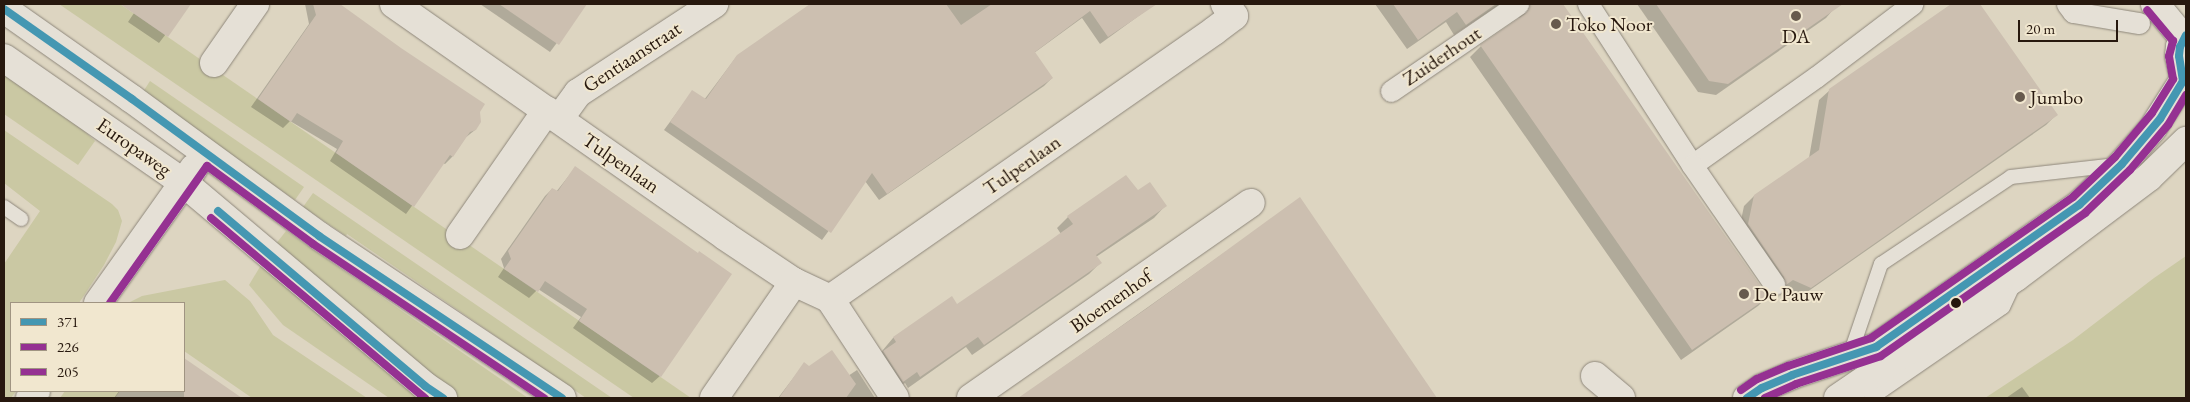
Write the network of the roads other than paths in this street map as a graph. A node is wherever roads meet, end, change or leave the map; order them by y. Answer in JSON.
{"nodes":[{"id":1,"x":255,"y":4,"type":"edge"},
{"id":2,"x":394,"y":4,"type":"edge"},
{"id":3,"x":714,"y":4,"type":"edge"},
{"id":4,"x":1225,"y":4,"type":"edge"},
{"id":5,"x":1518,"y":4,"type":"edge"},
{"id":6,"x":1588,"y":4,"type":"edge"},
{"id":7,"x":1912,"y":4,"type":"edge"},
{"id":8,"x":2067,"y":4,"type":"edge"},
{"id":9,"x":4,"y":9,"type":"edge"},
{"id":10,"x":2147,"y":13,"type":"edge"},
{"id":11,"x":2185,"y":37,"type":"edge"},
{"id":12,"x":4,"y":58,"type":"edge"},
{"id":13,"x":214,"y":63,"type":"dead end"},
{"id":14,"x":2184,"y":86,"type":"edge"},
{"id":15,"x":1391,"y":91,"type":"dead end"},
{"id":16,"x":553,"y":115,"type":"junction"},
{"id":17,"x":2186,"y":141,"type":"edge"},
{"id":18,"x":205,"y":152,"type":"junction"},
{"id":19,"x":2122,"y":164,"type":"junction"},
{"id":20,"x":1692,"y":165,"type":"junction"},
{"id":21,"x":184,"y":183,"type":"junction"},
{"id":22,"x":1251,"y":203,"type":"dead end"},
{"id":23,"x":4,"y":207,"type":"edge"},
{"id":24,"x":21,"y":219,"type":"dead end"},
{"id":25,"x":460,"y":234,"type":"dead end"},
{"id":26,"x":2016,"y":277,"type":"junction"},
{"id":27,"x":794,"y":282,"type":"junction"},
{"id":28,"x":1774,"y":284,"type":"dead end"},
{"id":29,"x":830,"y":299,"type":"junction"},
{"id":30,"x":99,"y":302,"type":"edge"},
{"id":31,"x":1845,"y":359,"type":"junction"},
{"id":32,"x":1595,"y":376,"type":"dead end"},
{"id":33,"x":442,"y":398,"type":"edge"},
{"id":34,"x":562,"y":398,"type":"edge"},
{"id":35,"x":714,"y":398,"type":"edge"},
{"id":36,"x":895,"y":398,"type":"edge"},
{"id":37,"x":971,"y":398,"type":"edge"},
{"id":38,"x":1621,"y":398,"type":"edge"},
{"id":39,"x":1747,"y":398,"type":"edge"},
{"id":40,"x":1838,"y":398,"type":"edge"},
{"id":41,"x":1871,"y":398,"type":"edge"}],
"edges":[{"from":1,"to":13,"type":"street"},
{"from":2,"to":16,"type":"street","name":"Tulpenlaan"},
{"from":3,"to":16,"type":"street","name":"Gentiaanstraat"},
{"from":4,"to":29,"type":"street","name":"Tulpenlaan"},
{"from":5,"to":15,"type":"street","name":"Zuiderhout"},
{"from":6,"to":20,"type":"street"},
{"from":7,"to":20,"type":"street"},
{"from":8,"to":10,"type":"street"},
{"from":9,"to":18,"type":"street","name":"Europaweg"},
{"from":10,"to":11,"type":"street"},
{"from":11,"to":14,"type":"street"},
{"from":12,"to":21,"type":"street","name":"Europaweg"},
{"from":14,"to":19,"type":"street"},
{"from":16,"to":25,"type":"street"},
{"from":16,"to":27,"type":"street","name":"Tulpenlaan"},
{"from":17,"to":26,"type":"street"},
{"from":18,"to":21,"type":"street"},
{"from":18,"to":34,"type":"street","name":"Europaweg"},
{"from":19,"to":31,"type":"street"},
{"from":19,"to":31,"type":"lane"},
{"from":20,"to":28,"type":"street"},
{"from":21,"to":30,"type":"street"},
{"from":21,"to":33,"type":"street","name":"Europaweg"},
{"from":22,"to":37,"type":"street","name":"Bloemenhof"},
{"from":23,"to":24,"type":"lane"},
{"from":26,"to":40,"type":"street"},
{"from":26,"to":41,"type":"lane"},
{"from":27,"to":29,"type":"street","name":"Tulpenlaan"},
{"from":27,"to":35,"type":"street"},
{"from":29,"to":36,"type":"street"},
{"from":31,"to":39,"type":"street"},
{"from":32,"to":38,"type":"street"}]}
